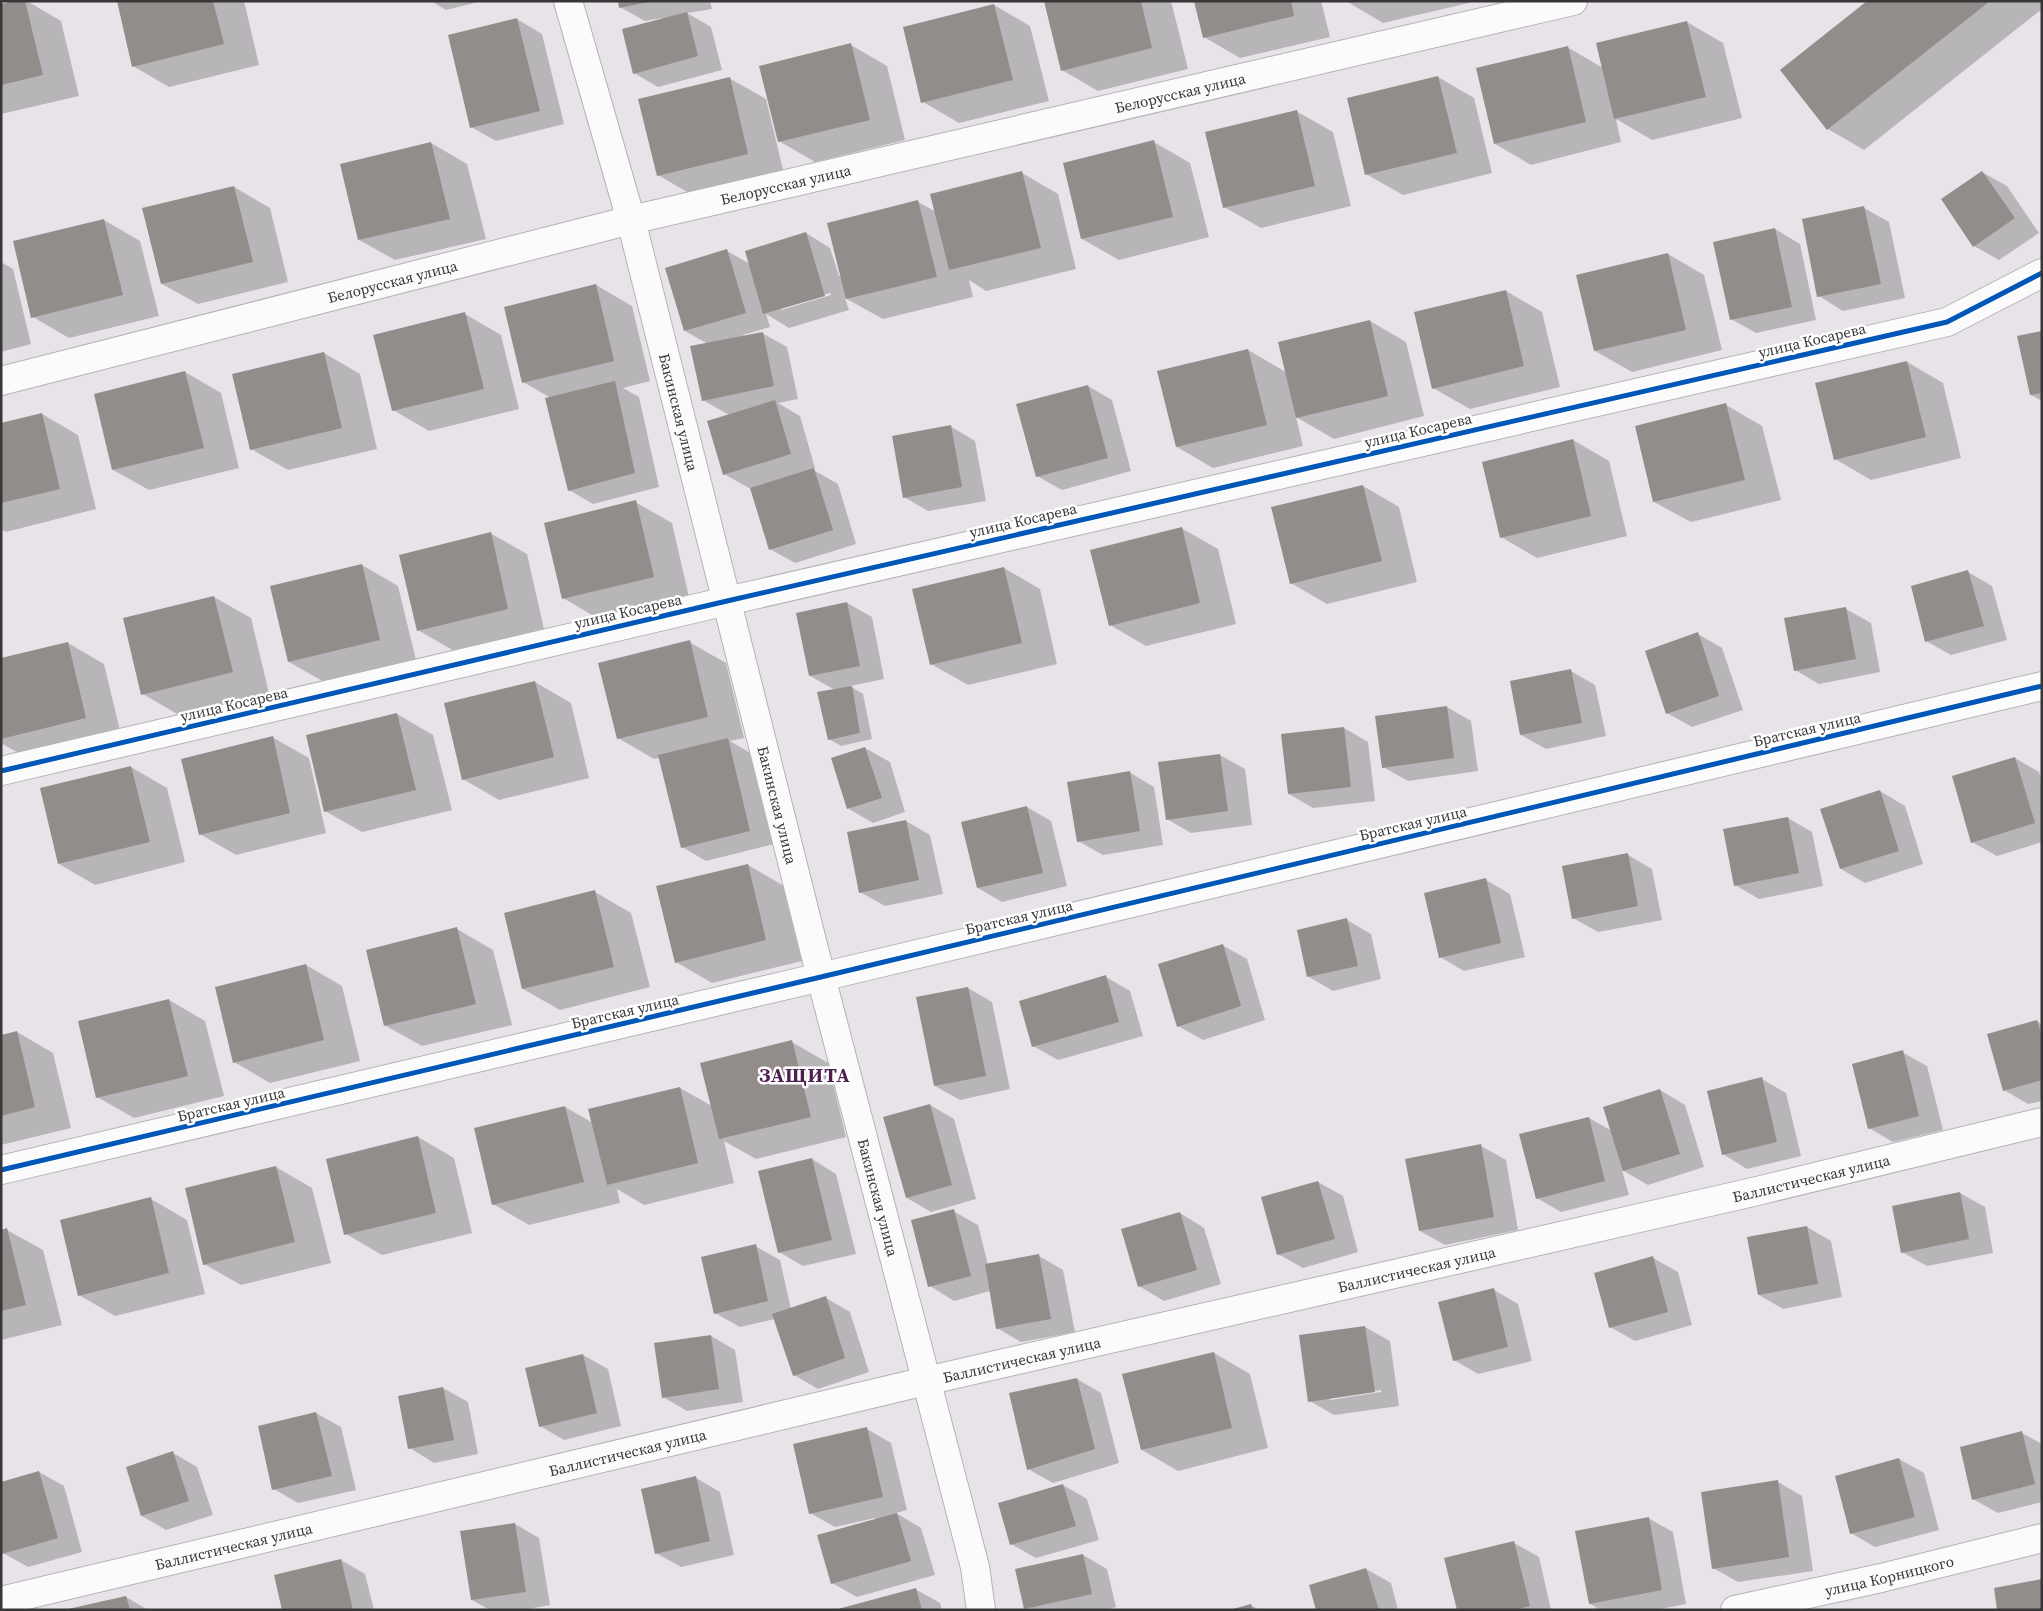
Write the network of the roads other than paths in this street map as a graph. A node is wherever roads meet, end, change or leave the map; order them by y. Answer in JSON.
{"nodes":[{"id":1,"x":568,"y":1,"type":"edge"},
{"id":2,"x":1573,"y":1,"type":"edge"},
{"id":3,"x":631,"y":220,"type":"junction"},
{"id":4,"x":2042,"y":273,"type":"edge"},
{"id":5,"x":1,"y":381,"type":"edge"},
{"id":6,"x":726,"y":601,"type":"junction"},
{"id":7,"x":2042,"y":686,"type":"edge"},
{"id":8,"x":1,"y":771,"type":"edge"},
{"id":9,"x":821,"y":977,"type":"junction"},
{"id":10,"x":2042,"y":1122,"type":"edge"},
{"id":11,"x":1,"y":1170,"type":"edge"},
{"id":12,"x":926,"y":1380,"type":"junction"},
{"id":13,"x":2042,"y":1538,"type":"edge"},
{"id":14,"x":1,"y":1602,"type":"edge"},
{"id":15,"x":981,"y":1610,"type":"edge"},
{"id":16,"x":1735,"y":1610,"type":"edge"}],
"edges":[{"from":1,"to":3,"type":"street","name":"Бакинская улица"},
{"from":2,"to":3,"type":"street","name":"Белорусская улица"},
{"from":3,"to":5,"type":"street","name":"Белорусская улица"},
{"from":3,"to":6,"type":"street","name":"Бакинская улица"},
{"from":4,"to":6,"type":"street","name":"улица Косарева"},
{"from":6,"to":8,"type":"street","name":"улица Косарева"},
{"from":6,"to":9,"type":"street","name":"Бакинская улица"},
{"from":7,"to":9,"type":"street","name":"Братская улица"},
{"from":9,"to":11,"type":"street","name":"Братская улица"},
{"from":9,"to":12,"type":"street","name":"Бакинская улица"},
{"from":10,"to":12,"type":"street","name":"Баллистическая улица"},
{"from":12,"to":14,"type":"street","name":"Баллистическая улица"},
{"from":12,"to":15,"type":"street","name":"Бакинская улица"},
{"from":13,"to":16,"type":"street","name":"улица Корницкого"}]}
